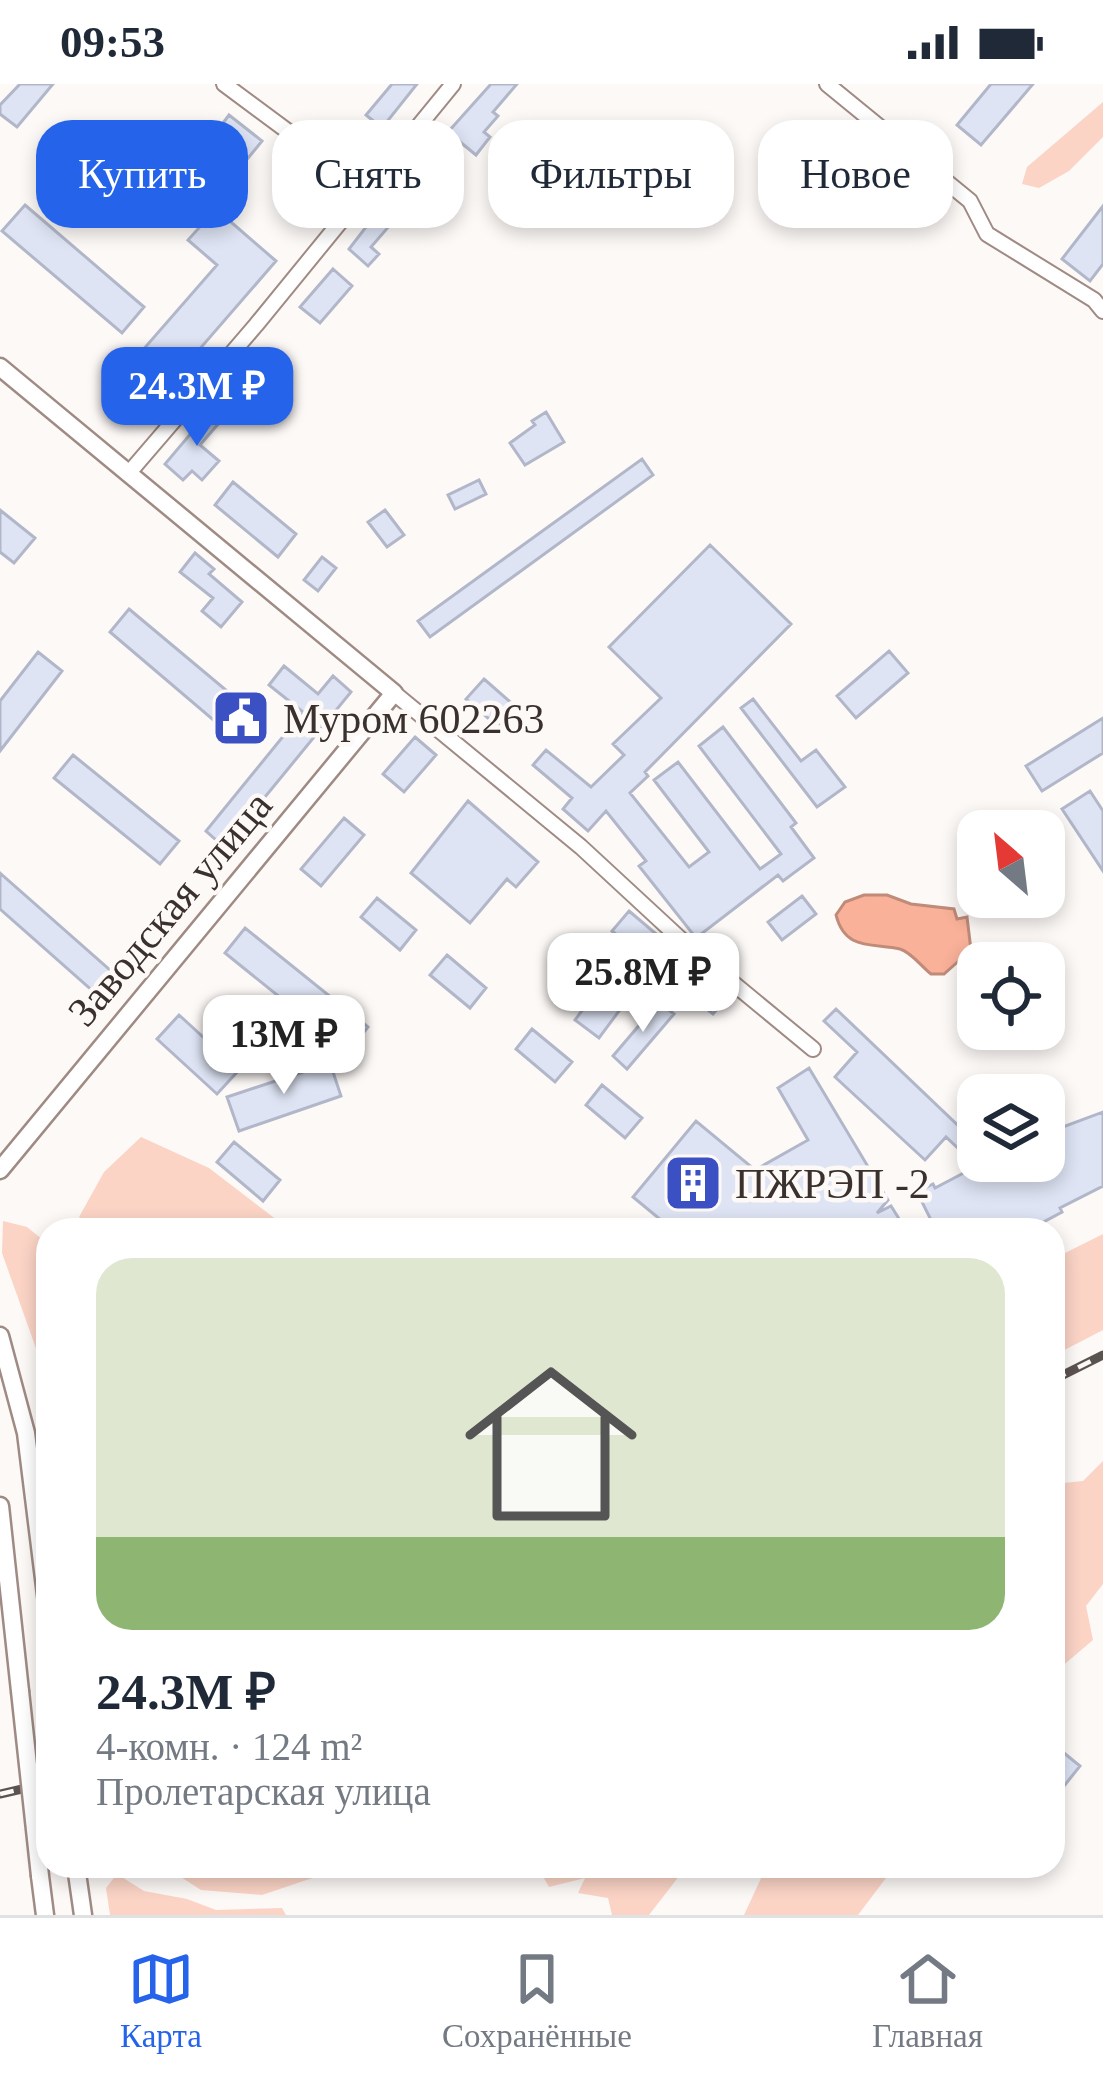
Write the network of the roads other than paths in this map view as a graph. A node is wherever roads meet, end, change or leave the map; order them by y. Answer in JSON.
{"nodes":[{"id":1,"x":224,"y":84,"type":"edge"},
{"id":2,"x":453,"y":84,"type":"edge"},
{"id":3,"x":827,"y":84,"type":"edge"},
{"id":4,"x":273,"y":120,"type":"edge"},
{"id":5,"x":424,"y":120,"type":"edge"},
{"id":6,"x":335,"y":228,"type":"edge"},
{"id":7,"x":1103,"y":311,"type":"edge"},
{"id":8,"x":0,"y":367,"type":"edge"},
{"id":9,"x":128,"y":474,"type":"junction"},
{"id":10,"x":394,"y":693,"type":"junction"},
{"id":11,"x":813,"y":1049,"type":"dead end"},
{"id":12,"x":0,"y":1170,"type":"edge"},
{"id":13,"x":0,"y":1336,"type":"edge"},
{"id":14,"x":0,"y":1506,"type":"edge"},
{"id":15,"x":36,"y":1514,"type":"edge"},
{"id":16,"x":36,"y":1839,"type":"edge"},
{"id":17,"x":40,"y":1878,"type":"edge"},
{"id":18,"x":78,"y":1878,"type":"edge"},
{"id":19,"x":46,"y":1915,"type":"edge"},
{"id":20,"x":82,"y":1915,"type":"edge"}],
"edges":[{"from":1,"to":4,"type":"street"},
{"from":2,"to":5,"type":"street"},
{"from":3,"to":7,"type":"street"},
{"from":6,"to":9,"type":"street"},
{"from":8,"to":9,"type":"street"},
{"from":9,"to":10,"type":"street"},
{"from":10,"to":11,"type":"street"},
{"from":10,"to":12,"type":"street","name":"Заводская улица"},
{"from":13,"to":15,"type":"street"},
{"from":14,"to":16,"type":"street","bridge":true},
{"from":17,"to":19,"type":"street","bridge":true},
{"from":18,"to":20,"type":"street"}]}
